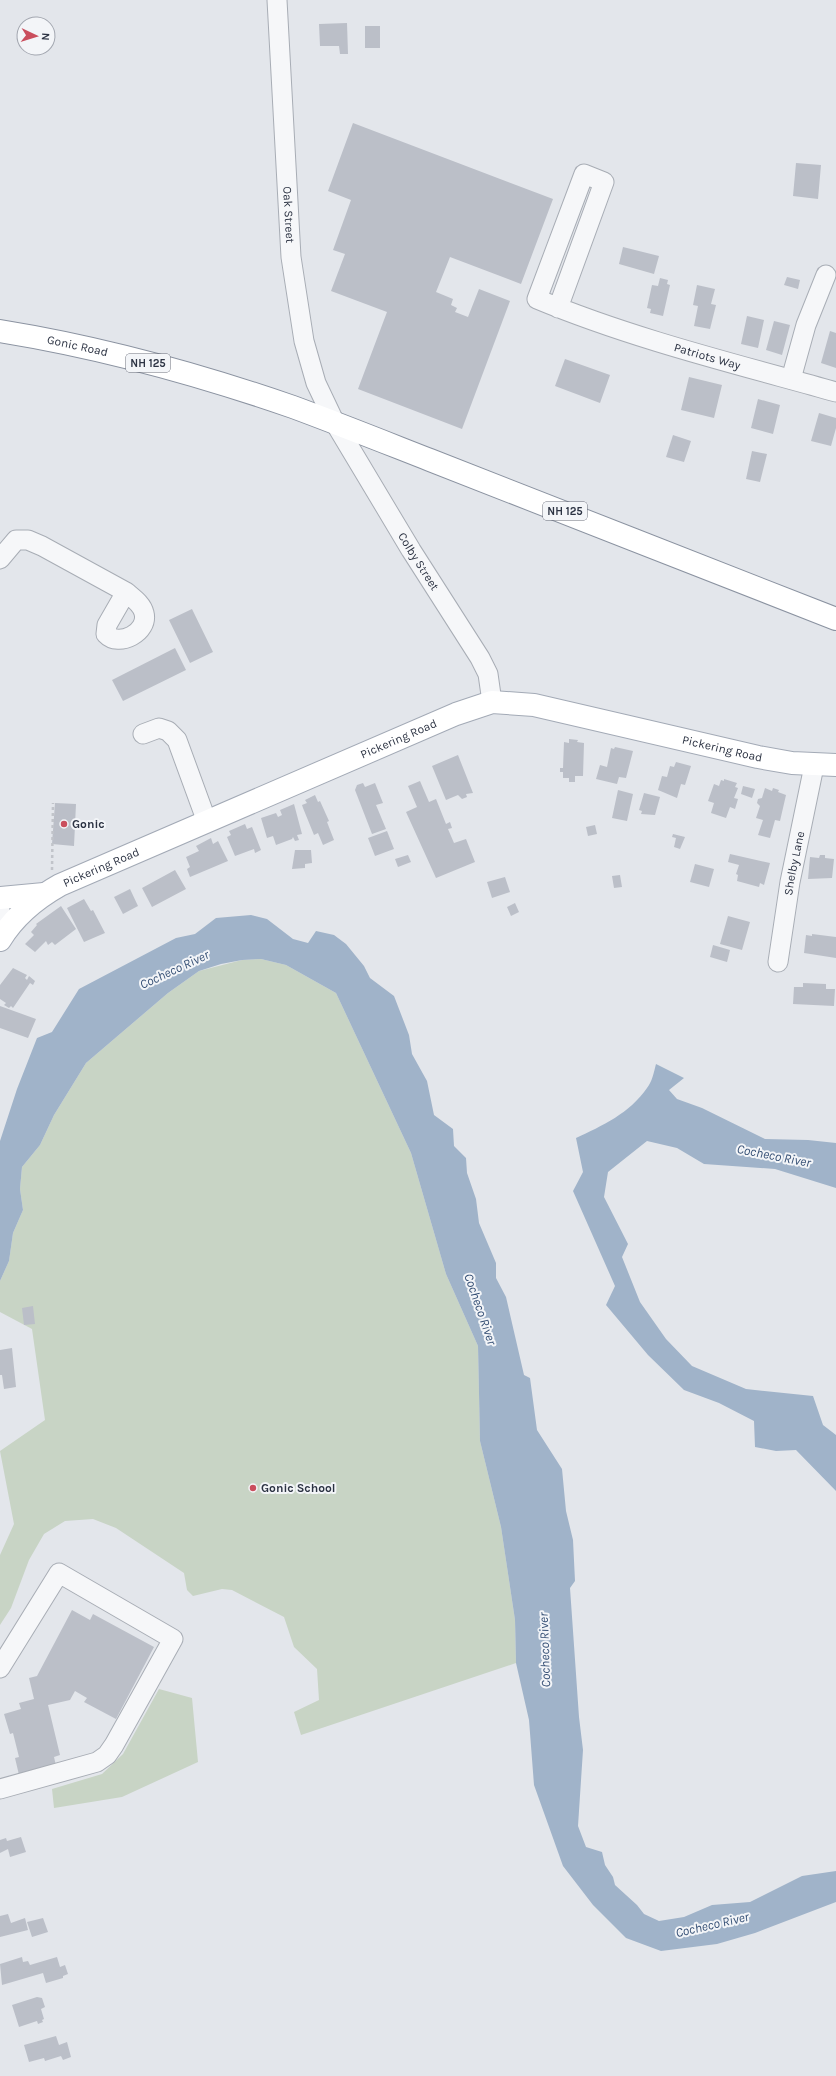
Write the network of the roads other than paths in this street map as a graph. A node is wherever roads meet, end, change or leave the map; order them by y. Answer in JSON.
{"nodes":[{"id":1,"x":276,"y":0,"type":"edge"},
{"id":2,"x":826,"y":275,"type":"dead end"},
{"id":3,"x":558,"y":308,"type":"junction"},
{"id":4,"x":0,"y":331,"type":"edge"},
{"id":5,"x":791,"y":379,"type":"junction"},
{"id":6,"x":836,"y":392,"type":"edge"},
{"id":7,"x":335,"y":424,"type":"junction"},
{"id":8,"x":0,"y":559,"type":"edge"},
{"id":9,"x":126,"y":592,"type":"dead end"},
{"id":10,"x":836,"y":619,"type":"edge"},
{"id":11,"x":492,"y":702,"type":"junction"},
{"id":12,"x":143,"y":734,"type":"dead end"},
{"id":13,"x":836,"y":765,"type":"edge"},
{"id":14,"x":814,"y":766,"type":"junction"},
{"id":15,"x":207,"y":822,"type":"junction"},
{"id":16,"x":44,"y":894,"type":"junction"},
{"id":17,"x":0,"y":898,"type":"edge"},
{"id":18,"x":2,"y":928,"type":"edge"},
{"id":19,"x":778,"y":962,"type":"dead end"},
{"id":20,"x":0,"y":1668,"type":"edge"},
{"id":21,"x":0,"y":1788,"type":"edge"}],
"edges":[{"from":1,"to":7,"type":"street","name":"Oak Street"},
{"from":2,"to":5,"type":"street"},
{"from":3,"to":3,"type":"street","name":"Patriots Way"},
{"from":3,"to":5,"type":"street","name":"Patriots Way"},
{"from":4,"to":7,"type":"main road","name":"Gonic Road","number":"NH 125"},
{"from":5,"to":6,"type":"street","name":"Patriots Way"},
{"from":7,"to":10,"type":"main road","number":"NH 125"},
{"from":7,"to":11,"type":"street","name":"Colby Street"},
{"from":8,"to":9,"type":"street"},
{"from":11,"to":14,"type":"main road","name":"Pickering Road"},
{"from":11,"to":15,"type":"main road","name":"Pickering Road"},
{"from":12,"to":15,"type":"street"},
{"from":13,"to":14,"type":"main road","name":"Pickering Road"},
{"from":14,"to":19,"type":"street","name":"Shelby Lane"},
{"from":15,"to":16,"type":"main road","name":"Pickering Road"},
{"from":16,"to":17,"type":"main road"},
{"from":16,"to":18,"type":"main road","name":"Pickering Road"},
{"from":20,"to":21,"type":"street"}]}
